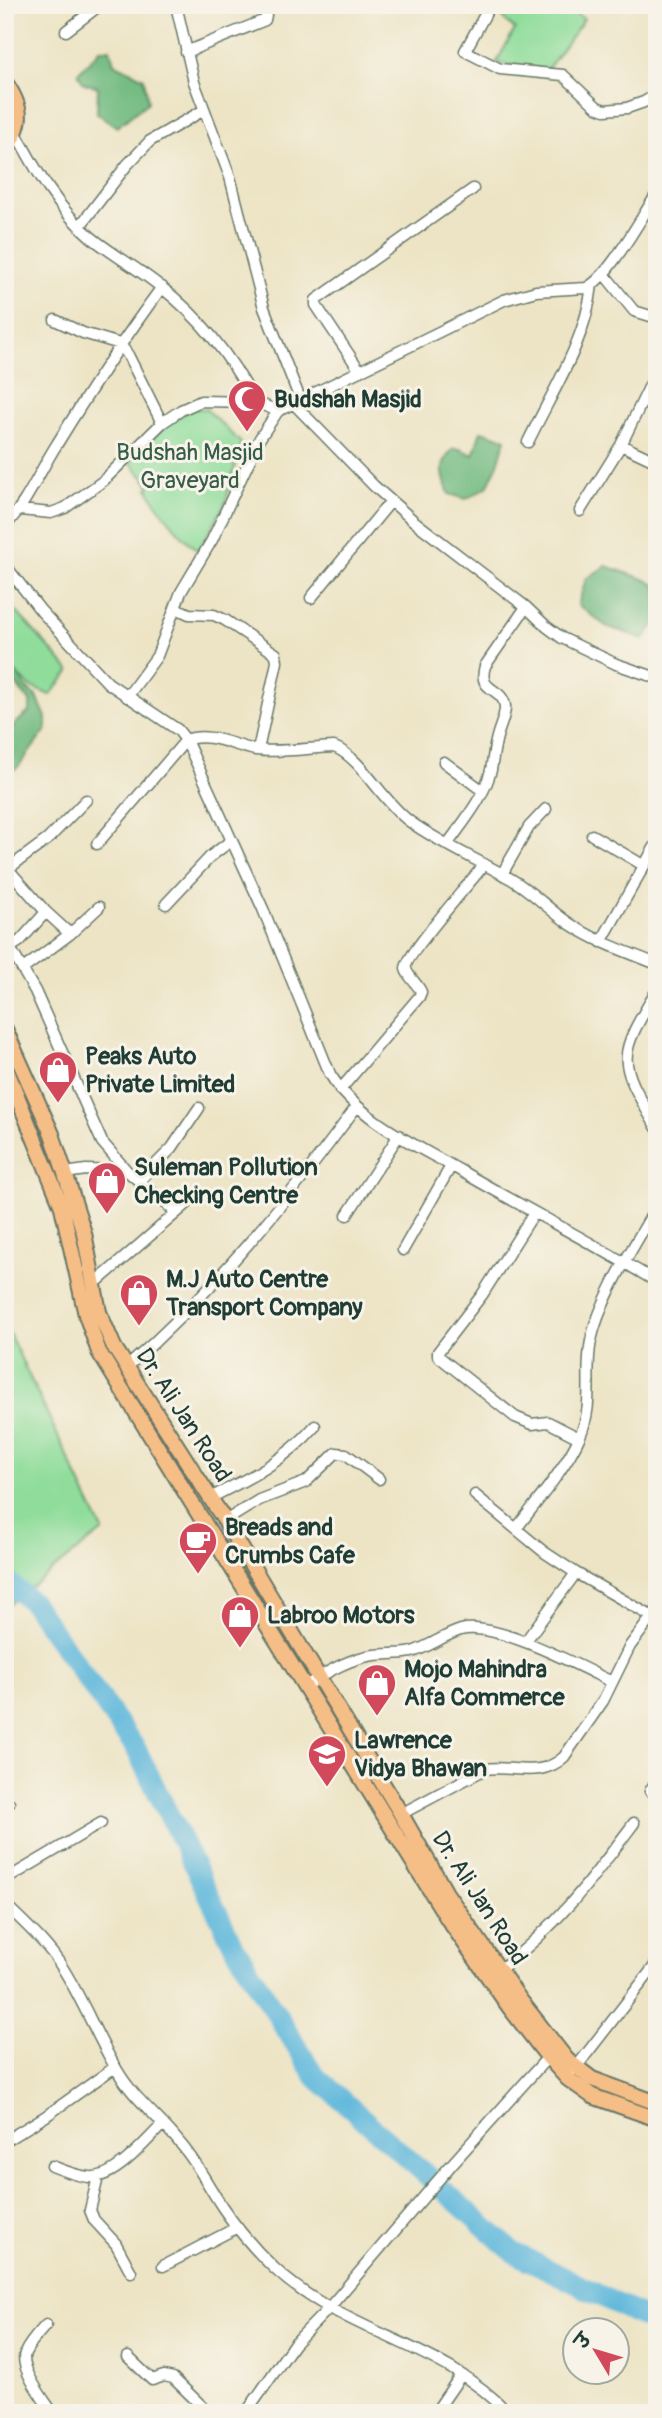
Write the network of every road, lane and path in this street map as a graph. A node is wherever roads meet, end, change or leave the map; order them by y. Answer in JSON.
{"nodes":[{"id":1,"x":100,"y":5,"type":"edge"},
{"id":2,"x":176,"y":5,"type":"edge"},
{"id":3,"x":259,"y":5,"type":"edge"},
{"id":4,"x":477,"y":5,"type":"edge"},
{"id":5,"x":66,"y":31,"type":"dead end"},
{"id":6,"x":186,"y":52,"type":"junction"},
{"id":7,"x":5,"y":82,"type":"edge"},
{"id":8,"x":657,"y":94,"type":"edge"},
{"id":9,"x":204,"y":110,"type":"junction"},
{"id":10,"x":5,"y":115,"type":"edge"},
{"id":11,"x":5,"y":121,"type":"edge"},
{"id":12,"x":16,"y":133,"type":"junction"},
{"id":13,"x":5,"y":152,"type":"edge"},
{"id":14,"x":473,"y":189,"type":"dead end"},
{"id":15,"x":657,"y":194,"type":"edge"},
{"id":16,"x":80,"y":226,"type":"junction"},
{"id":17,"x":604,"y":274,"type":"junction"},
{"id":18,"x":592,"y":285,"type":"junction"},
{"id":19,"x":162,"y":287,"type":"junction"},
{"id":20,"x":657,"y":317,"type":"edge"},
{"id":21,"x":55,"y":320,"type":"dead end"},
{"id":22,"x":120,"y":344,"type":"junction"},
{"id":23,"x":360,"y":371,"type":"junction"},
{"id":24,"x":657,"y":371,"type":"edge"},
{"id":25,"x":296,"y":400,"type":"junction"},
{"id":26,"x":256,"y":402,"type":"junction"},
{"id":27,"x":278,"y":411,"type":"junction"},
{"id":28,"x":162,"y":423,"type":"junction"},
{"id":29,"x":528,"y":442,"type":"dead end"},
{"id":30,"x":621,"y":445,"type":"junction"},
{"id":31,"x":657,"y":461,"type":"edge"},
{"id":32,"x":391,"y":501,"type":"junction"},
{"id":33,"x":20,"y":510,"type":"junction"},
{"id":34,"x":580,"y":512,"type":"dead end"},
{"id":35,"x":5,"y":526,"type":"edge"},
{"id":36,"x":5,"y":565,"type":"edge"},
{"id":37,"x":311,"y":598,"type":"dead end"},
{"id":38,"x":526,"y":607,"type":"junction"},
{"id":39,"x":176,"y":608,"type":"junction"},
{"id":40,"x":657,"y":678,"type":"edge"},
{"id":41,"x":127,"y":698,"type":"junction"},
{"id":42,"x":186,"y":740,"type":"junction"},
{"id":43,"x":258,"y":750,"type":"junction"},
{"id":44,"x":444,"y":762,"type":"dead end"},
{"id":45,"x":483,"y":791,"type":"junction"},
{"id":46,"x":86,"y":800,"type":"dead end"},
{"id":47,"x":546,"y":809,"type":"dead end"},
{"id":48,"x":592,"y":835,"type":"dead end"},
{"id":49,"x":232,"y":840,"type":"junction"},
{"id":50,"x":657,"y":843,"type":"edge"},
{"id":51,"x":97,"y":844,"type":"dead end"},
{"id":52,"x":447,"y":845,"type":"junction"},
{"id":53,"x":484,"y":865,"type":"junction"},
{"id":54,"x":643,"y":865,"type":"junction"},
{"id":55,"x":7,"y":870,"type":"edge"},
{"id":56,"x":502,"y":874,"type":"junction"},
{"id":57,"x":166,"y":904,"type":"dead end"},
{"id":58,"x":99,"y":906,"type":"dead end"},
{"id":59,"x":46,"y":912,"type":"junction"},
{"id":60,"x":70,"y":934,"type":"junction"},
{"id":61,"x":601,"y":942,"type":"junction"},
{"id":62,"x":7,"y":949,"type":"edge"},
{"id":63,"x":657,"y":964,"type":"edge"},
{"id":64,"x":23,"y":969,"type":"junction"},
{"id":65,"x":657,"y":990,"type":"edge"},
{"id":66,"x":5,"y":1030,"type":"edge"},
{"id":67,"x":5,"y":1066,"type":"edge"},
{"id":68,"x":340,"y":1090,"type":"junction"},
{"id":69,"x":357,"y":1106,"type":"junction"},
{"id":70,"x":200,"y":1108,"type":"dead end"},
{"id":71,"x":657,"y":1128,"type":"edge"},
{"id":72,"x":399,"y":1135,"type":"junction"},
{"id":73,"x":452,"y":1166,"type":"junction"},
{"id":74,"x":127,"y":1171,"type":"junction"},
{"id":75,"x":65,"y":1173,"type":"junction"},
{"id":76,"x":139,"y":1181,"type":"junction"},
{"id":77,"x":189,"y":1202,"type":"dead end"},
{"id":78,"x":657,"y":1206,"type":"edge"},
{"id":79,"x":176,"y":1212,"type":"junction"},
{"id":80,"x":534,"y":1213,"type":"junction"},
{"id":81,"x":347,"y":1215,"type":"dead end"},
{"id":82,"x":403,"y":1250,"type":"dead end"},
{"id":83,"x":625,"y":1263,"type":"junction"},
{"id":84,"x":657,"y":1282,"type":"edge"},
{"id":85,"x":93,"y":1285,"type":"junction"},
{"id":86,"x":127,"y":1367,"type":"junction"},
{"id":87,"x":315,"y":1426,"type":"dead end"},
{"id":88,"x":579,"y":1438,"type":"junction"},
{"id":89,"x":379,"y":1479,"type":"dead end"},
{"id":90,"x":475,"y":1495,"type":"dead end"},
{"id":91,"x":211,"y":1498,"type":"junction"},
{"id":92,"x":225,"y":1521,"type":"junction"},
{"id":93,"x":516,"y":1529,"type":"junction"},
{"id":94,"x":576,"y":1573,"type":"junction"},
{"id":95,"x":654,"y":1613,"type":"edge"},
{"id":96,"x":525,"y":1642,"type":"junction"},
{"id":97,"x":319,"y":1677,"type":"junction"},
{"id":98,"x":612,"y":1682,"type":"junction"},
{"id":99,"x":306,"y":1686,"type":"junction"},
{"id":100,"x":657,"y":1780,"type":"edge"},
{"id":101,"x":650,"y":1791,"type":"dead end"},
{"id":102,"x":401,"y":1814,"type":"junction"},
{"id":103,"x":101,"y":1822,"type":"dead end"},
{"id":104,"x":634,"y":1823,"type":"dead end"},
{"id":105,"x":5,"y":1880,"type":"edge"},
{"id":106,"x":5,"y":1904,"type":"edge"},
{"id":107,"x":657,"y":1963,"type":"edge"},
{"id":108,"x":499,"y":1970,"type":"junction"},
{"id":109,"x":548,"y":2057,"type":"junction"},
{"id":110,"x":115,"y":2067,"type":"junction"},
{"id":111,"x":572,"y":2073,"type":"junction"},
{"id":112,"x":657,"y":2103,"type":"edge"},
{"id":113,"x":657,"y":2119,"type":"edge"},
{"id":114,"x":163,"y":2124,"type":"junction"},
{"id":115,"x":5,"y":2141,"type":"edge"},
{"id":116,"x":52,"y":2166,"type":"dead end"},
{"id":117,"x":98,"y":2177,"type":"junction"},
{"id":118,"x":238,"y":2227,"type":"junction"},
{"id":119,"x":163,"y":2266,"type":"dead end"},
{"id":120,"x":131,"y":2272,"type":"dead end"},
{"id":121,"x":328,"y":2309,"type":"junction"},
{"id":122,"x":46,"y":2325,"type":"dead end"},
{"id":123,"x":128,"y":2357,"type":"dead end"},
{"id":124,"x":461,"y":2375,"type":"junction"},
{"id":125,"x":53,"y":2413,"type":"edge"},
{"id":126,"x":209,"y":2413,"type":"edge"},
{"id":127,"x":246,"y":2413,"type":"edge"},
{"id":128,"x":435,"y":2413,"type":"edge"},
{"id":129,"x":508,"y":2413,"type":"edge"}],
"edges":[{"from":1,"to":5,"type":"street"},
{"from":2,"to":6,"type":"street"},
{"from":3,"to":6,"type":"street"},
{"from":4,"to":8,"type":"street"},
{"from":6,"to":9,"type":"street"},
{"from":7,"to":12,"type":"main road"},
{"from":9,"to":16,"type":"street"},
{"from":9,"to":25,"type":"street"},
{"from":10,"to":11,"type":"main road"},
{"from":12,"to":13,"type":"main road"},
{"from":12,"to":16,"type":"street"},
{"from":14,"to":23,"type":"street"},
{"from":15,"to":17,"type":"street"},
{"from":16,"to":19,"type":"street"},
{"from":17,"to":18,"type":"street"},
{"from":17,"to":20,"type":"street"},
{"from":18,"to":23,"type":"street"},
{"from":18,"to":29,"type":"street"},
{"from":19,"to":22,"type":"street"},
{"from":19,"to":26,"type":"street"},
{"from":21,"to":22,"type":"street"},
{"from":22,"to":28,"type":"street"},
{"from":22,"to":33,"type":"street"},
{"from":23,"to":25,"type":"street"},
{"from":24,"to":30,"type":"street"},
{"from":25,"to":27,"type":"street"},
{"from":25,"to":32,"type":"street"},
{"from":26,"to":27,"type":"street"},
{"from":26,"to":28,"type":"street"},
{"from":27,"to":39,"type":"street"},
{"from":28,"to":33,"type":"street"},
{"from":30,"to":31,"type":"street"},
{"from":30,"to":34,"type":"street"},
{"from":32,"to":37,"type":"street"},
{"from":32,"to":38,"type":"street"},
{"from":33,"to":35,"type":"street"},
{"from":36,"to":41,"type":"street"},
{"from":38,"to":40,"type":"street"},
{"from":38,"to":45,"type":"street"},
{"from":39,"to":41,"type":"street"},
{"from":39,"to":43,"type":"street"},
{"from":41,"to":42,"type":"street"},
{"from":42,"to":43,"type":"street"},
{"from":42,"to":49,"type":"street"},
{"from":42,"to":51,"type":"street"},
{"from":43,"to":52,"type":"street"},
{"from":44,"to":45,"type":"street"},
{"from":45,"to":52,"type":"street"},
{"from":46,"to":55,"type":"street"},
{"from":47,"to":56,"type":"street"},
{"from":48,"to":54,"type":"street"},
{"from":49,"to":57,"type":"street"},
{"from":49,"to":68,"type":"street"},
{"from":50,"to":54,"type":"street"},
{"from":52,"to":53,"type":"street"},
{"from":53,"to":56,"type":"street"},
{"from":53,"to":68,"type":"street"},
{"from":54,"to":61,"type":"street"},
{"from":55,"to":59,"type":"street"},
{"from":56,"to":61,"type":"street"},
{"from":58,"to":60,"type":"street"},
{"from":59,"to":60,"type":"street"},
{"from":59,"to":62,"type":"street"},
{"from":60,"to":64,"type":"street"},
{"from":61,"to":63,"type":"street"},
{"from":62,"to":64,"type":"street"},
{"from":64,"to":74,"type":"street"},
{"from":65,"to":71,"type":"street"},
{"from":66,"to":75,"type":"main road","name":"Dr. Ali Jan Road"},
{"from":67,"to":99,"type":"main road","name":"Dr. Ali Jan Road"},
{"from":68,"to":69,"type":"street"},
{"from":69,"to":72,"type":"street"},
{"from":69,"to":86,"type":"street"},
{"from":70,"to":76,"type":"street"},
{"from":72,"to":73,"type":"street"},
{"from":72,"to":81,"type":"street"},
{"from":73,"to":80,"type":"street"},
{"from":73,"to":82,"type":"street"},
{"from":74,"to":75,"type":"street"},
{"from":74,"to":76,"type":"street"},
{"from":75,"to":85,"type":"main road","name":"Dr. Ali Jan Road"},
{"from":76,"to":79,"type":"street"},
{"from":77,"to":79,"type":"street"},
{"from":78,"to":83,"type":"street"},
{"from":79,"to":85,"type":"street"},
{"from":80,"to":83,"type":"street"},
{"from":80,"to":88,"type":"street"},
{"from":83,"to":84,"type":"street"},
{"from":83,"to":88,"type":"street"},
{"from":85,"to":86,"type":"main road","name":"Dr. Ali Jan Road"},
{"from":86,"to":91,"type":"main road","name":"Dr. Ali Jan Road"},
{"from":87,"to":91,"type":"street"},
{"from":88,"to":93,"type":"street"},
{"from":89,"to":92,"type":"street"},
{"from":90,"to":93,"type":"street"},
{"from":91,"to":92,"type":"main road","name":"Dr. Ali Jan Road"},
{"from":92,"to":97,"type":"main road","name":"Dr. Ali Jan Road"},
{"from":93,"to":94,"type":"street"},
{"from":94,"to":95,"type":"street"},
{"from":94,"to":96,"type":"street"},
{"from":95,"to":98,"type":"street"},
{"from":96,"to":97,"type":"street"},
{"from":96,"to":98,"type":"street"},
{"from":97,"to":99,"type":"street"},
{"from":97,"to":102,"type":"main road","name":"Dr. Ali Jan Road"},
{"from":98,"to":102,"type":"street"},
{"from":99,"to":109,"type":"main road","name":"Dr. Ali Jan Road"},
{"from":100,"to":101,"type":"street"},
{"from":102,"to":108,"type":"main road","name":"Dr. Ali Jan Road"},
{"from":103,"to":105,"type":"street"},
{"from":104,"to":108,"type":"street"},
{"from":106,"to":110,"type":"street"},
{"from":107,"to":111,"type":"street"},
{"from":108,"to":111,"type":"main road","name":"Dr. Ali Jan Road"},
{"from":109,"to":111,"type":"main road","name":"Dr. Ali Jan Road"},
{"from":109,"to":121,"type":"street"},
{"from":110,"to":114,"type":"street"},
{"from":110,"to":115,"type":"street"},
{"from":111,"to":112,"type":"main road","name":"Dr. Ali Jan Road"},
{"from":111,"to":113,"type":"main road","name":"Dr. Ali Jan Road"},
{"from":114,"to":117,"type":"street"},
{"from":114,"to":118,"type":"street"},
{"from":116,"to":117,"type":"street"},
{"from":117,"to":120,"type":"street"},
{"from":118,"to":119,"type":"street"},
{"from":118,"to":121,"type":"street"},
{"from":121,"to":124,"type":"street"},
{"from":121,"to":127,"type":"street"},
{"from":122,"to":125,"type":"street"},
{"from":123,"to":126,"type":"street"},
{"from":124,"to":128,"type":"street"},
{"from":124,"to":129,"type":"street"}]}
